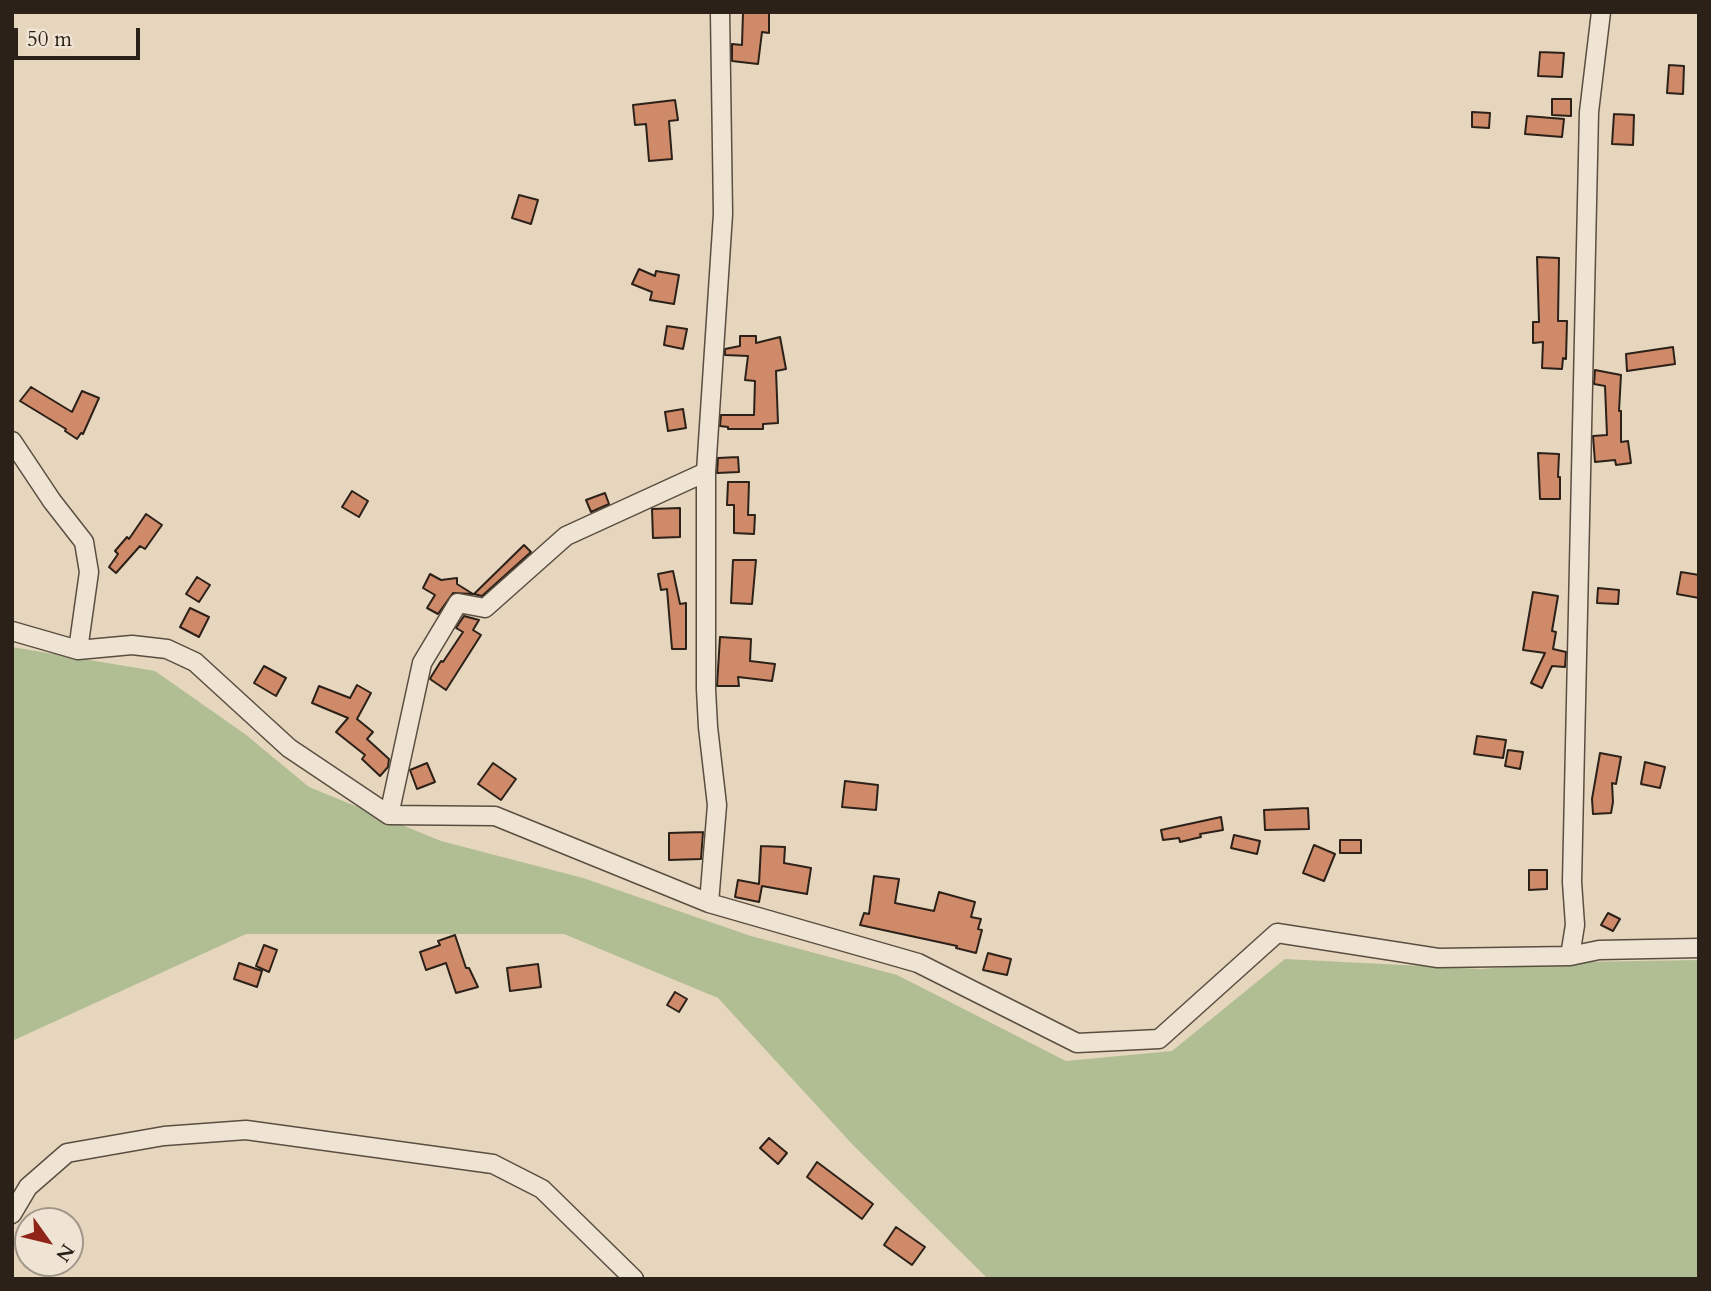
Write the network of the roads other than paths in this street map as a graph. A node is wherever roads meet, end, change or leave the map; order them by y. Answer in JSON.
{"nodes":[{"id":1,"x":720,"y":12,"type":"edge"},
{"id":2,"x":1601,"y":12,"type":"edge"},
{"id":3,"x":12,"y":441,"type":"edge"},
{"id":4,"x":706,"y":472,"type":"junction"},
{"id":5,"x":12,"y":631,"type":"edge"},
{"id":6,"x":78,"y":650,"type":"junction"},
{"id":7,"x":389,"y":815,"type":"junction"},
{"id":8,"x":709,"y":903,"type":"junction"},
{"id":9,"x":1699,"y":948,"type":"edge"},
{"id":10,"x":1570,"y":956,"type":"junction"},
{"id":11,"x":12,"y":1214,"type":"edge"},
{"id":12,"x":634,"y":1279,"type":"edge"}],
"edges":[{"from":1,"to":4,"type":"street"},
{"from":2,"to":10,"type":"street"},
{"from":3,"to":6,"type":"street"},
{"from":4,"to":7,"type":"street"},
{"from":4,"to":8,"type":"street"},
{"from":5,"to":6,"type":"street"},
{"from":6,"to":7,"type":"street"},
{"from":7,"to":8,"type":"street"},
{"from":8,"to":10,"type":"street"},
{"from":9,"to":10,"type":"street"},
{"from":11,"to":12,"type":"street"}]}
